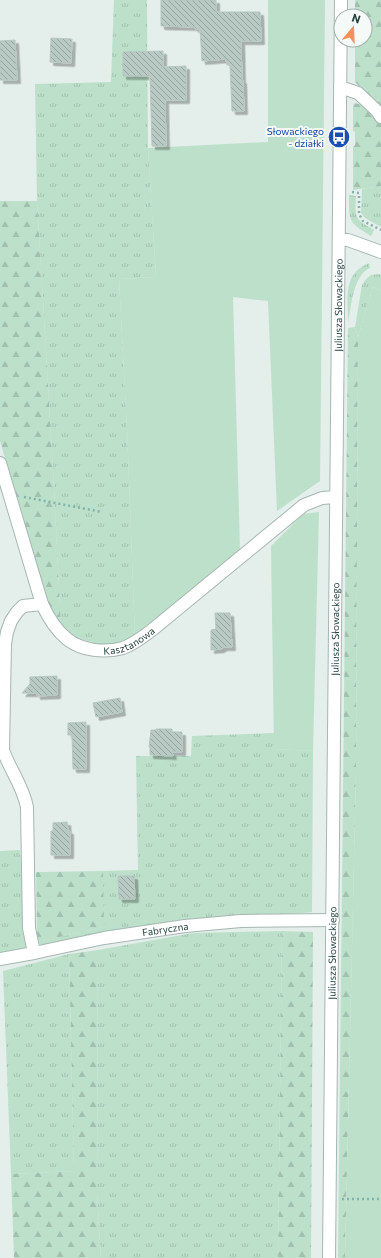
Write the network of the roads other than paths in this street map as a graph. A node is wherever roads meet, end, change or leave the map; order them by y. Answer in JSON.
{"nodes":[{"id":1,"x":341,"y":0,"type":"edge"},
{"id":2,"x":340,"y":87,"type":"junction"},
{"id":3,"x":381,"y":117,"type":"edge"},
{"id":4,"x":339,"y":240,"type":"junction"},
{"id":5,"x":381,"y":252,"type":"edge"},
{"id":6,"x":0,"y":463,"type":"edge"},
{"id":7,"x":336,"y":497,"type":"junction"},
{"id":8,"x":42,"y":604,"type":"junction"},
{"id":9,"x":333,"y":920,"type":"junction"},
{"id":10,"x":34,"y":953,"type":"junction"},
{"id":11,"x":0,"y":959,"type":"edge"},
{"id":12,"x":329,"y":1258,"type":"edge"}],
"edges":[{"from":1,"to":2,"type":"street","name":"Juliusza Słowackiego"},
{"from":2,"to":3,"type":"street"},
{"from":2,"to":4,"type":"street","name":"Juliusza Słowackiego"},
{"from":4,"to":5,"type":"street"},
{"from":4,"to":7,"type":"street","name":"Juliusza Słowackiego"},
{"from":6,"to":8,"type":"street","name":"Kasztanowa"},
{"from":7,"to":8,"type":"street","name":"Kasztanowa"},
{"from":7,"to":9,"type":"street","name":"Juliusza Słowackiego"},
{"from":8,"to":10,"type":"street"},
{"from":9,"to":10,"type":"street","name":"Fabryczna"},
{"from":9,"to":12,"type":"street","name":"Juliusza Słowackiego"},
{"from":10,"to":11,"type":"street","name":"Fabryczna"}]}
